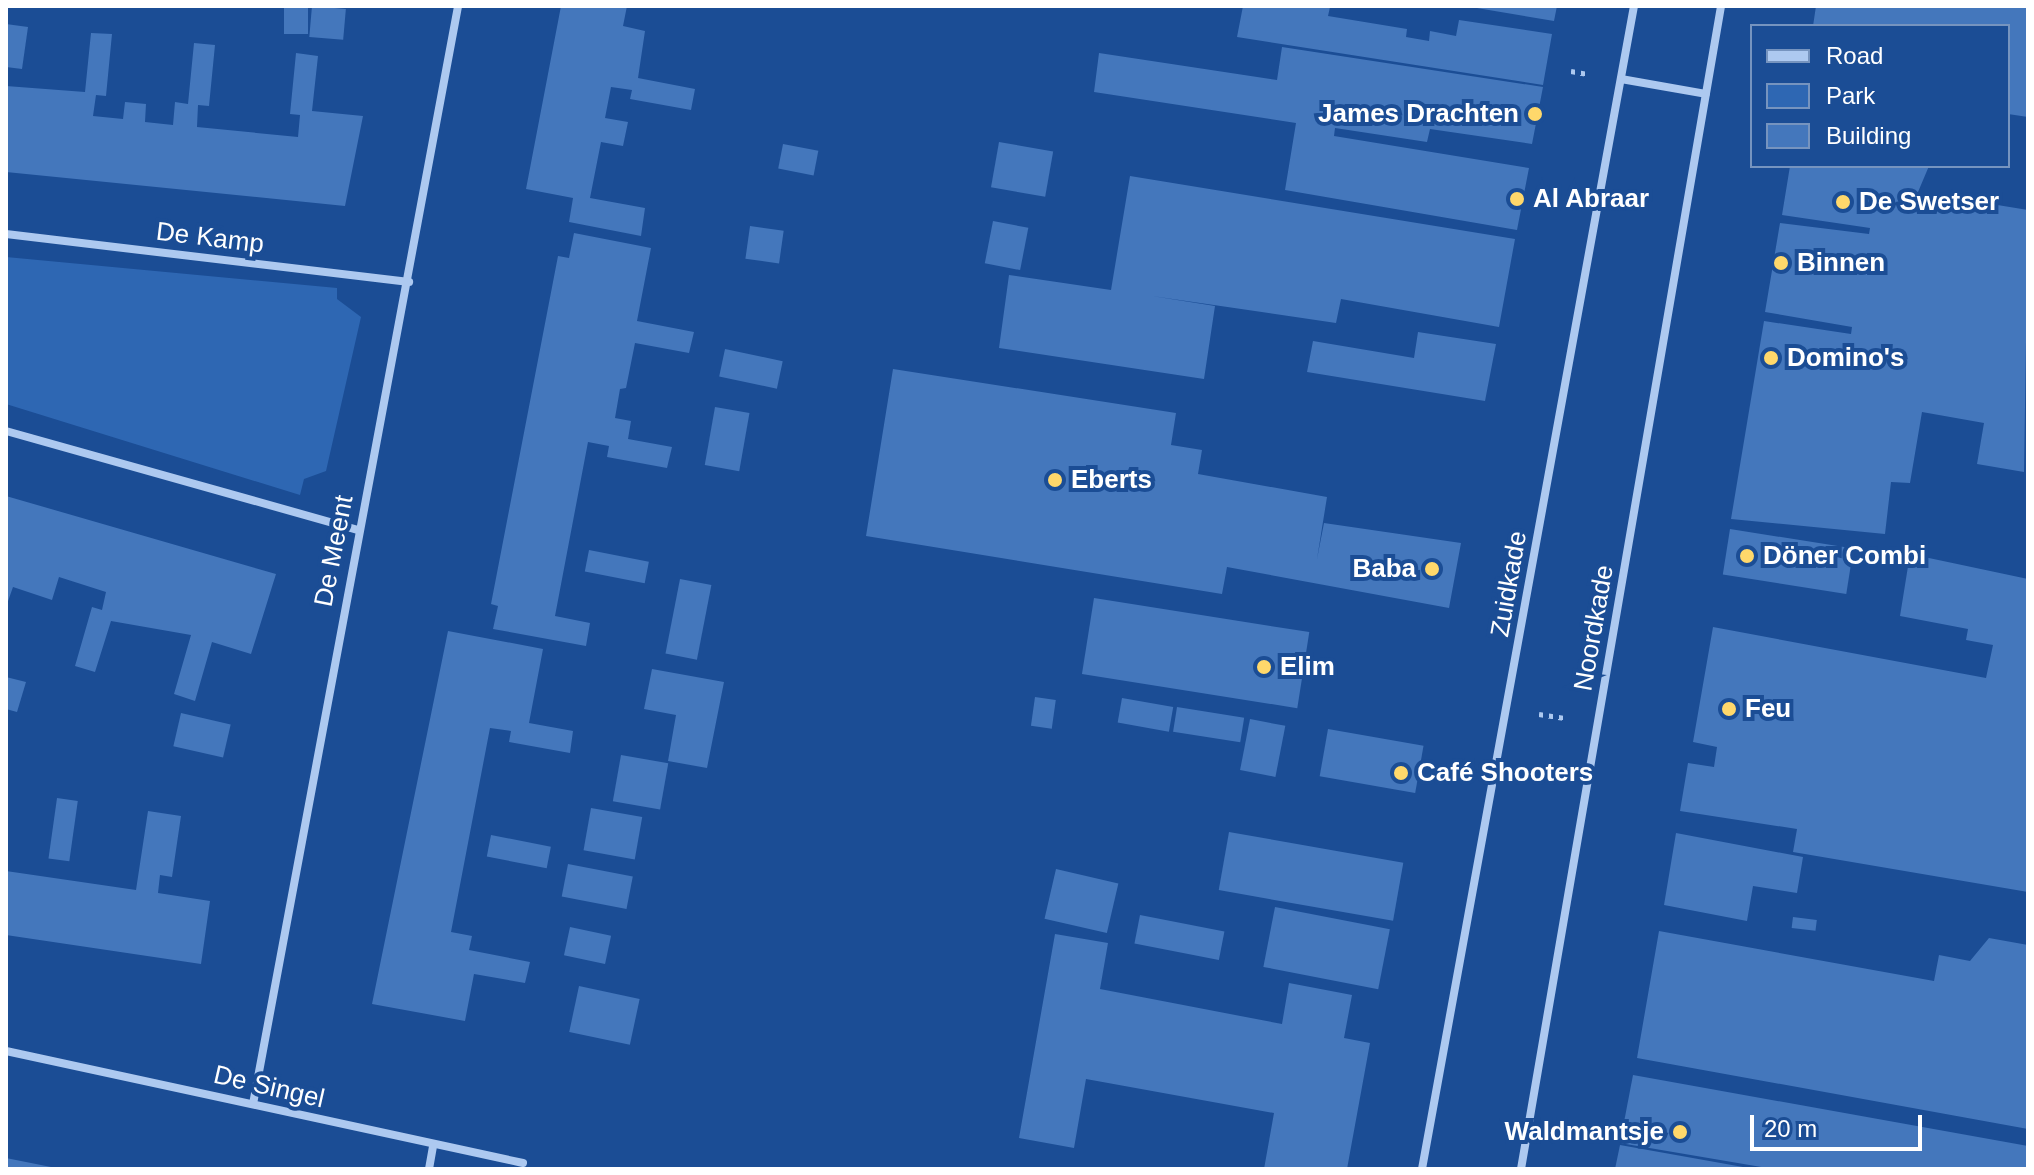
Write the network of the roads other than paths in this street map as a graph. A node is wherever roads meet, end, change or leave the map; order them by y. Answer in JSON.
{"nodes":[{"id":1,"x":458,"y":6,"type":"edge"},
{"id":2,"x":1634,"y":6,"type":"edge"},
{"id":3,"x":1721,"y":6,"type":"edge"},
{"id":4,"x":1621,"y":79,"type":"junction"},
{"id":5,"x":1706,"y":94,"type":"junction"},
{"id":6,"x":6,"y":234,"type":"edge"},
{"id":7,"x":409,"y":282,"type":"junction"},
{"id":8,"x":6,"y":431,"type":"edge"},
{"id":9,"x":358,"y":530,"type":"junction"},
{"id":10,"x":6,"y":1051,"type":"edge"},
{"id":11,"x":253,"y":1104,"type":"junction"},
{"id":12,"x":433,"y":1146,"type":"junction"},
{"id":13,"x":523,"y":1163,"type":"dead end"},
{"id":14,"x":429,"y":1169,"type":"edge"},
{"id":15,"x":1422,"y":1169,"type":"edge"},
{"id":16,"x":1521,"y":1169,"type":"edge"}],
"edges":[{"from":1,"to":7,"type":"street","name":"De Meent"},
{"from":2,"to":4,"type":"street","name":"Zuidkade"},
{"from":3,"to":5,"type":"street","name":"Noordkade"},
{"from":4,"to":5,"type":"street"},
{"from":4,"to":15,"type":"street","name":"Zuidkade"},
{"from":5,"to":16,"type":"street","name":"Noordkade"},
{"from":6,"to":7,"type":"street","name":"De Kamp"},
{"from":7,"to":9,"type":"street","name":"De Meent"},
{"from":8,"to":9,"type":"street"},
{"from":9,"to":11,"type":"street","name":"De Meent"},
{"from":10,"to":11,"type":"street","name":"De Singel"},
{"from":11,"to":12,"type":"street","name":"De Singel"},
{"from":12,"to":13,"type":"street","name":"De Singel"},
{"from":12,"to":14,"type":"street"}]}
